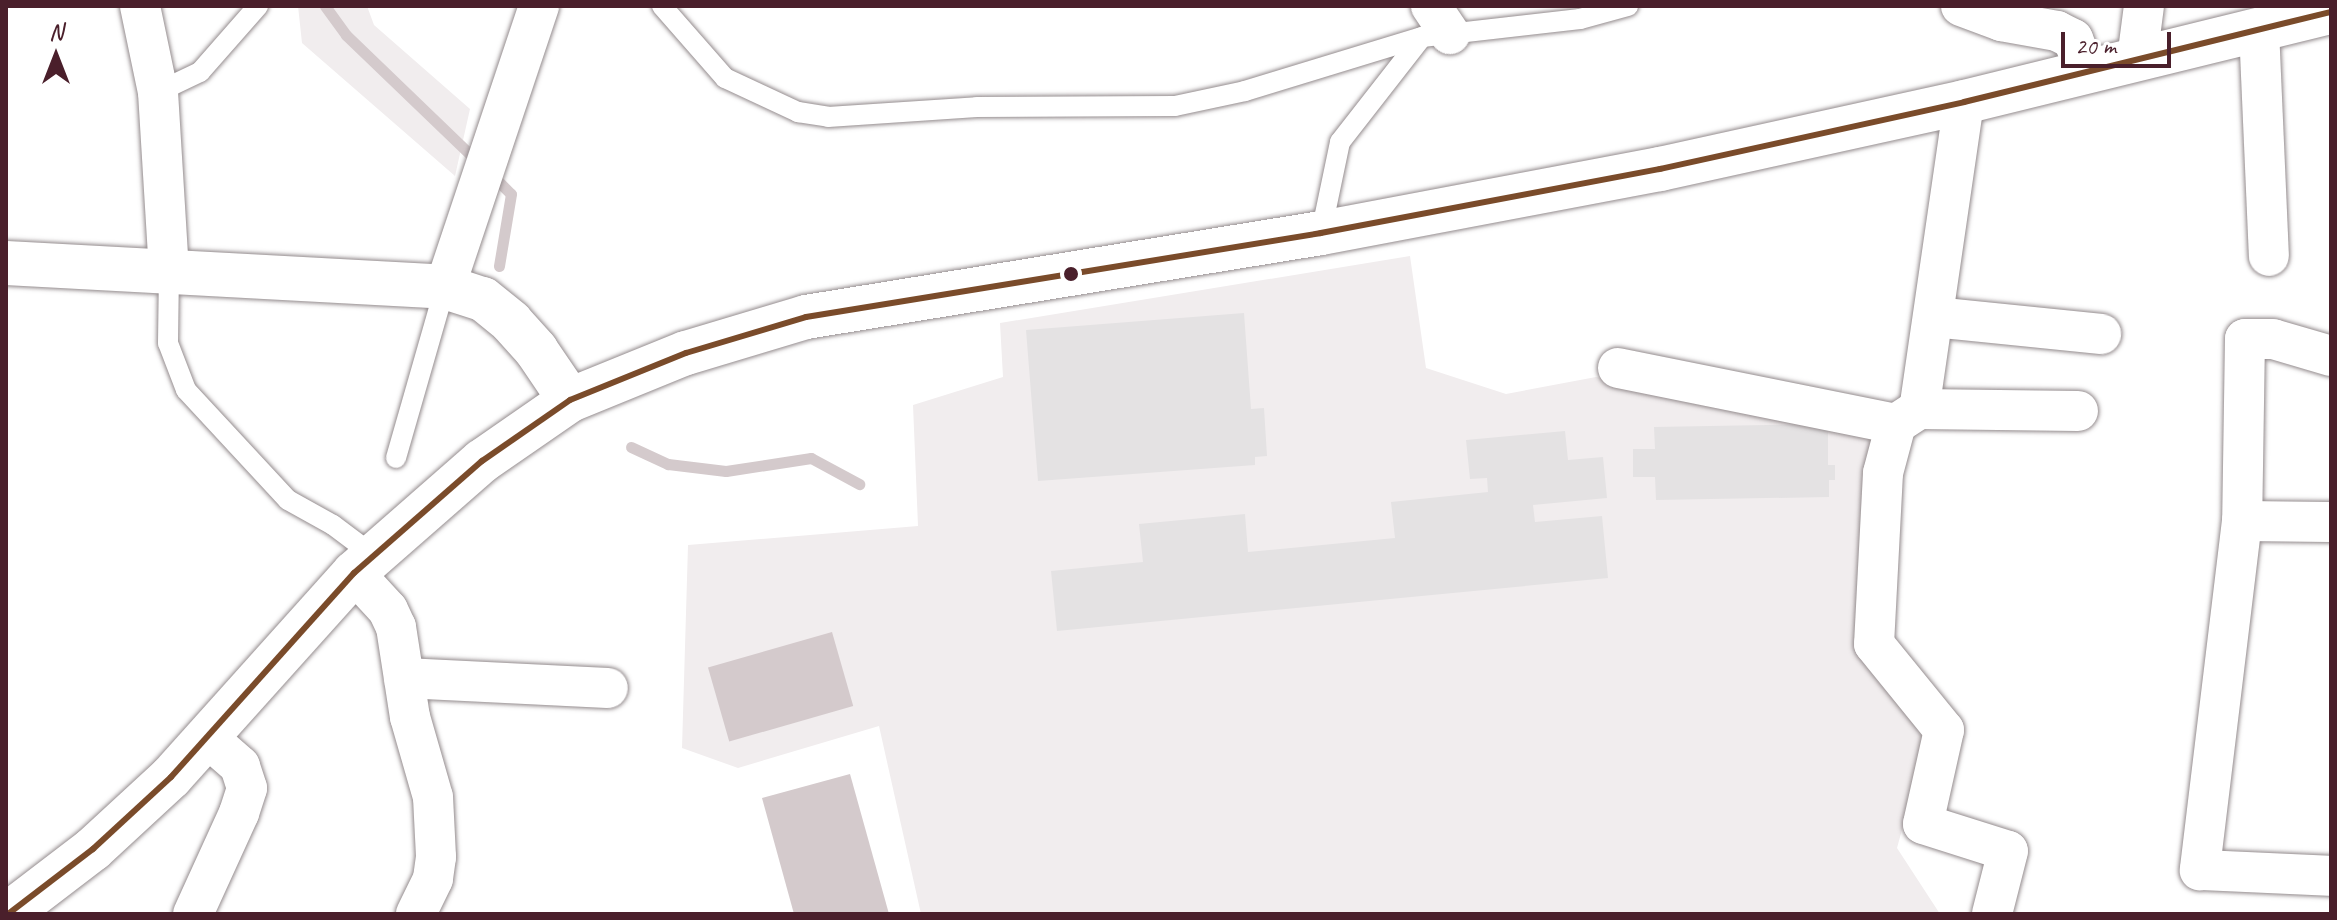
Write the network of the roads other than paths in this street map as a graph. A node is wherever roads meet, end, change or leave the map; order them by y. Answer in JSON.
{"nodes":[{"id":1,"x":140,"y":6,"type":"edge"},
{"id":2,"x":258,"y":6,"type":"edge"},
{"id":3,"x":539,"y":6,"type":"edge"},
{"id":4,"x":662,"y":6,"type":"edge"},
{"id":5,"x":1628,"y":6,"type":"edge"},
{"id":6,"x":1961,"y":6,"type":"edge"},
{"id":7,"x":2144,"y":6,"type":"edge"},
{"id":8,"x":2331,"y":12,"type":"edge"},
{"id":9,"x":1435,"y":25,"type":"edge"},
{"id":10,"x":2259,"y":29,"type":"junction"},
{"id":11,"x":2137,"y":59,"type":"junction"},
{"id":12,"x":2085,"y":71,"type":"junction"},
{"id":13,"x":158,"y":92,"type":"junction"},
{"id":14,"x":1964,"y":102,"type":"junction"},
{"id":15,"x":1321,"y":233,"type":"junction"},
{"id":16,"x":2269,"y":256,"type":"dead end"},
{"id":17,"x":6,"y":263,"type":"edge"},
{"id":18,"x":169,"y":271,"type":"junction"},
{"id":19,"x":445,"y":287,"type":"junction"},
{"id":20,"x":1934,"y":317,"type":"junction"},
{"id":21,"x":2101,"y":334,"type":"dead end"},
{"id":22,"x":2331,"y":356,"type":"edge"},
{"id":23,"x":1618,"y":368,"type":"dead end"},
{"id":24,"x":570,"y":400,"type":"junction"},
{"id":25,"x":2078,"y":411,"type":"dead end"},
{"id":26,"x":1907,"y":416,"type":"junction"},
{"id":27,"x":396,"y":458,"type":"dead end"},
{"id":28,"x":2242,"y":521,"type":"junction"},
{"id":29,"x":2331,"y":522,"type":"edge"},
{"id":30,"x":364,"y":564,"type":"junction"},
{"id":31,"x":404,"y":678,"type":"junction"},
{"id":32,"x":608,"y":688,"type":"dead end"},
{"id":33,"x":208,"y":738,"type":"junction"},
{"id":34,"x":2331,"y":876,"type":"edge"},
{"id":35,"x":8,"y":914,"type":"edge"},
{"id":36,"x":193,"y":914,"type":"edge"},
{"id":37,"x":416,"y":914,"type":"edge"},
{"id":38,"x":1992,"y":914,"type":"edge"}],
"edges":[{"from":1,"to":13,"type":"street"},
{"from":2,"to":13,"type":"lane"},
{"from":3,"to":19,"type":"street"},
{"from":4,"to":9,"type":"lane"},
{"from":5,"to":9,"type":"lane"},
{"from":6,"to":12,"type":"street"},
{"from":7,"to":11,"type":"street"},
{"from":8,"to":10,"type":"street"},
{"from":9,"to":15,"type":"lane"},
{"from":10,"to":11,"type":"street"},
{"from":10,"to":16,"type":"street"},
{"from":11,"to":12,"type":"street"},
{"from":12,"to":14,"type":"street"},
{"from":13,"to":18,"type":"street"},
{"from":14,"to":15,"type":"street"},
{"from":14,"to":20,"type":"street"},
{"from":15,"to":24,"type":"street"},
{"from":17,"to":18,"type":"street"},
{"from":18,"to":19,"type":"street"},
{"from":18,"to":30,"type":"lane"},
{"from":19,"to":24,"type":"street"},
{"from":19,"to":27,"type":"lane"},
{"from":20,"to":21,"type":"street"},
{"from":20,"to":26,"type":"street"},
{"from":22,"to":28,"type":"street"},
{"from":23,"to":26,"type":"street"},
{"from":24,"to":30,"type":"street"},
{"from":25,"to":26,"type":"street"},
{"from":26,"to":38,"type":"street"},
{"from":28,"to":29,"type":"street"},
{"from":28,"to":34,"type":"street"},
{"from":30,"to":31,"type":"street"},
{"from":30,"to":33,"type":"street"},
{"from":31,"to":32,"type":"street"},
{"from":31,"to":37,"type":"street"},
{"from":33,"to":35,"type":"street"},
{"from":33,"to":36,"type":"street"}]}
